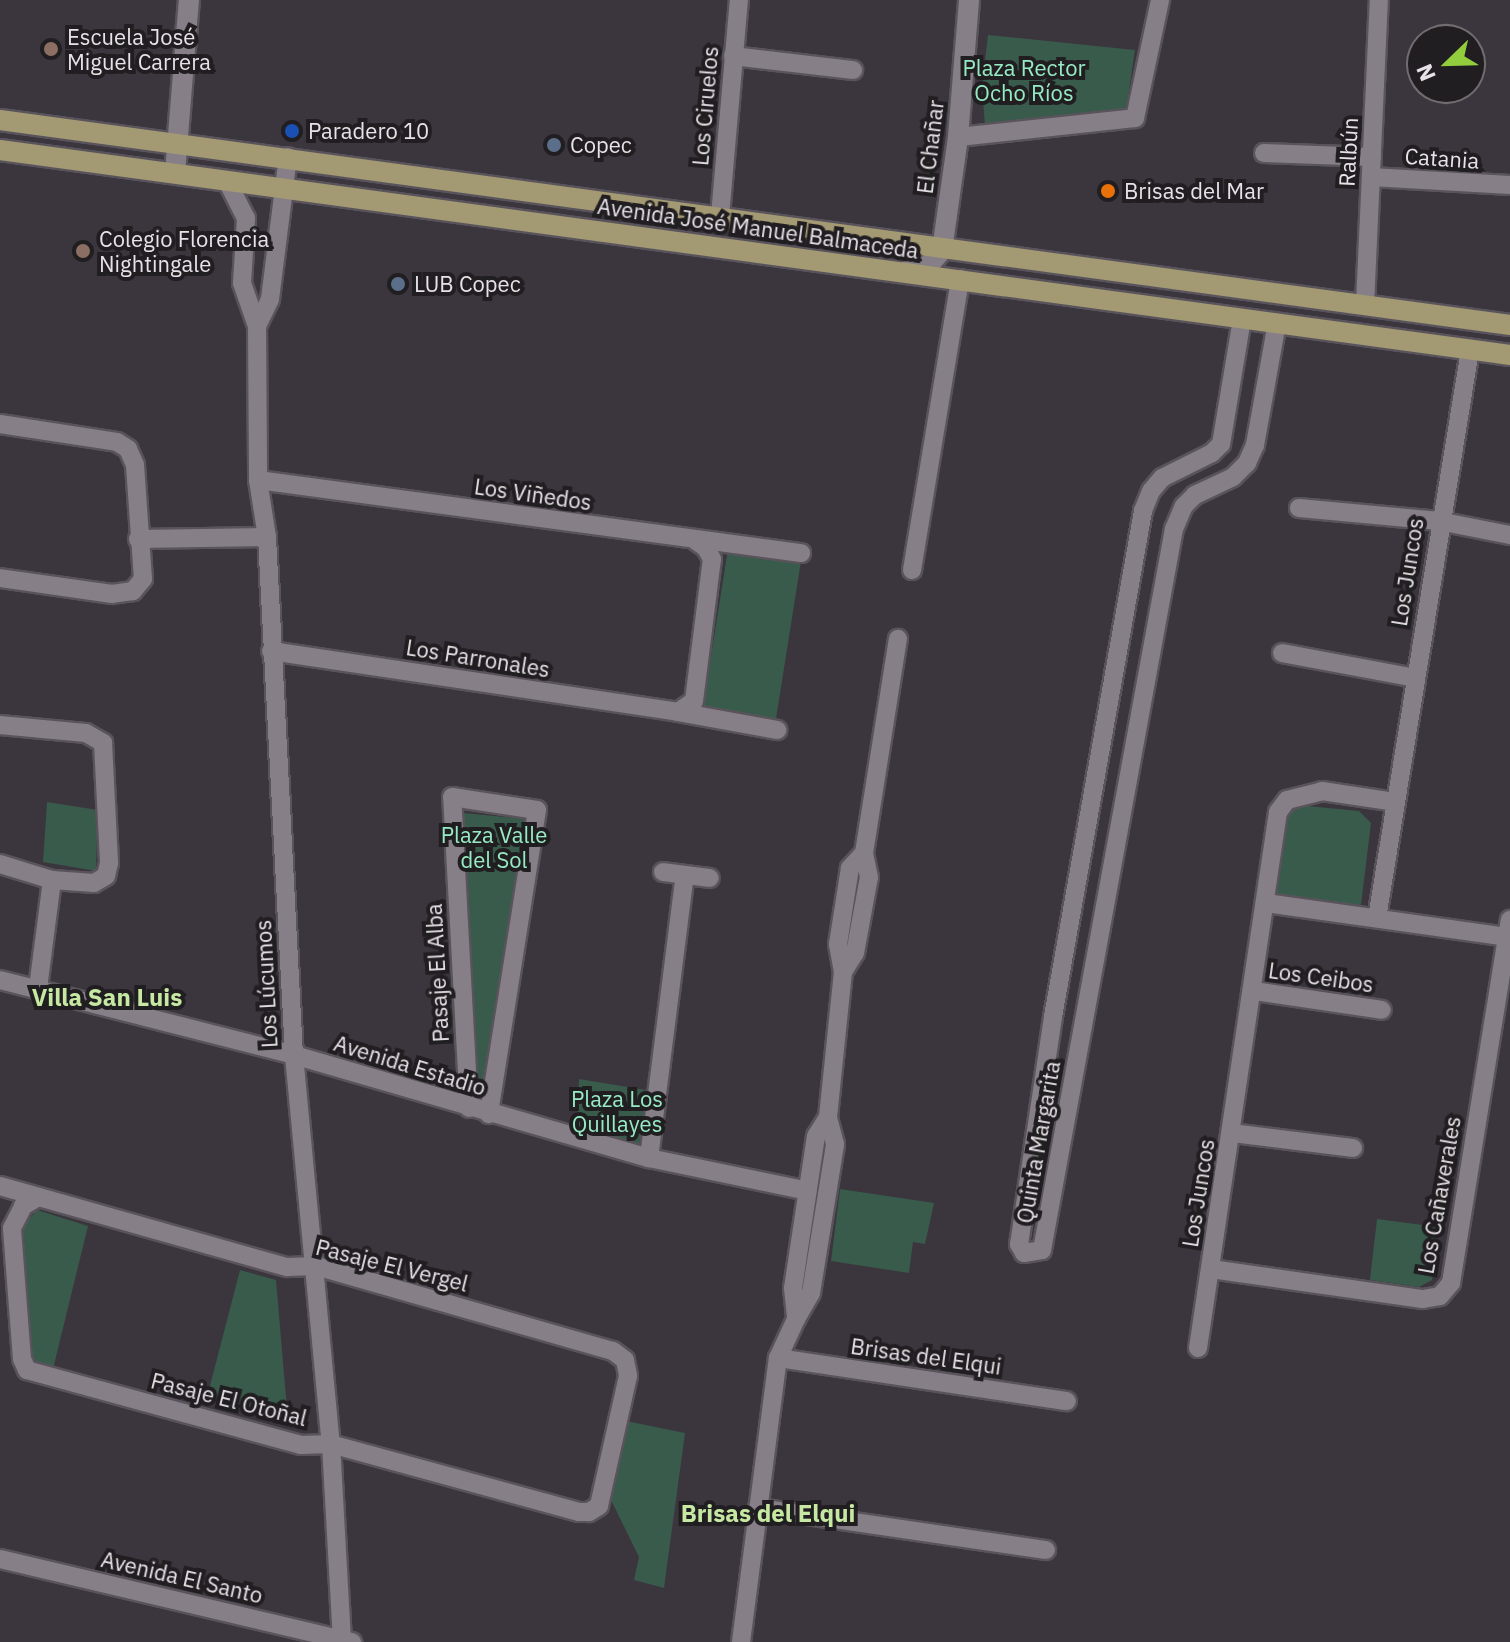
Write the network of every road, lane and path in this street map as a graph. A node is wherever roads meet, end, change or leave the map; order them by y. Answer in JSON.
{"nodes":[{"id":1,"x":189,"y":0,"type":"edge"},
{"id":2,"x":739,"y":0,"type":"edge"},
{"id":3,"x":969,"y":0,"type":"edge"},
{"id":4,"x":1160,"y":0,"type":"edge"},
{"id":5,"x":1379,"y":0,"type":"edge"},
{"id":6,"x":733,"y":56,"type":"junction"},
{"id":7,"x":853,"y":70,"type":"dead end"},
{"id":8,"x":0,"y":120,"type":"edge"},
{"id":9,"x":958,"y":137,"type":"junction"},
{"id":10,"x":177,"y":144,"type":"junction"},
{"id":11,"x":0,"y":150,"type":"edge"},
{"id":12,"x":1264,"y":153,"type":"dead end"},
{"id":13,"x":288,"y":157,"type":"junction"},
{"id":14,"x":1372,"y":157,"type":"junction"},
{"id":15,"x":175,"y":173,"type":"junction"},
{"id":16,"x":1371,"y":177,"type":"junction"},
{"id":17,"x":228,"y":183,"type":"junction"},
{"id":18,"x":1510,"y":185,"type":"edge"},
{"id":19,"x":283,"y":191,"type":"junction"},
{"id":20,"x":720,"y":216,"type":"junction"},
{"id":21,"x":942,"y":250,"type":"junction"},
{"id":22,"x":900,"y":273,"type":"junction"},
{"id":23,"x":960,"y":279,"type":"junction"},
{"id":24,"x":1365,"y":305,"type":"junction"},
{"id":25,"x":1242,"y":319,"type":"junction"},
{"id":26,"x":1277,"y":323,"type":"junction"},
{"id":27,"x":1510,"y":325,"type":"edge"},
{"id":28,"x":257,"y":326,"type":"junction"},
{"id":29,"x":1470,"y":350,"type":"junction"},
{"id":30,"x":1510,"y":355,"type":"edge"},
{"id":31,"x":0,"y":424,"type":"edge"},
{"id":32,"x":258,"y":480,"type":"junction"},
{"id":33,"x":1299,"y":508,"type":"dead end"},
{"id":34,"x":1439,"y":521,"type":"junction"},
{"id":35,"x":1510,"y":535,"type":"edge"},
{"id":36,"x":267,"y":537,"type":"junction"},
{"id":37,"x":138,"y":539,"type":"junction"},
{"id":38,"x":696,"y":541,"type":"junction"},
{"id":39,"x":801,"y":553,"type":"dead end"},
{"id":40,"x":912,"y":570,"type":"dead end"},
{"id":41,"x":0,"y":578,"type":"edge"},
{"id":42,"x":1126,"y":605,"type":"junction"},
{"id":43,"x":1159,"y":612,"type":"junction"},
{"id":44,"x":898,"y":639,"type":"dead end"},
{"id":45,"x":271,"y":651,"type":"junction"},
{"id":46,"x":1282,"y":653,"type":"dead end"},
{"id":47,"x":1415,"y":678,"type":"junction"},
{"id":48,"x":678,"y":712,"type":"junction"},
{"id":49,"x":0,"y":725,"type":"edge"},
{"id":50,"x":777,"y":730,"type":"dead end"},
{"id":51,"x":1396,"y":802,"type":"junction"},
{"id":52,"x":1087,"y":823,"type":"junction"},
{"id":53,"x":1119,"y":829,"type":"junction"},
{"id":54,"x":0,"y":864,"type":"edge"},
{"id":55,"x":663,"y":872,"type":"dead end"},
{"id":56,"x":685,"y":875,"type":"junction"},
{"id":57,"x":710,"y":878,"type":"dead end"},
{"id":58,"x":52,"y":880,"type":"junction"},
{"id":59,"x":1266,"y":903,"type":"junction"},
{"id":60,"x":1377,"y":918,"type":"junction"},
{"id":61,"x":1508,"y":928,"type":"edge"},
{"id":62,"x":0,"y":980,"type":"edge"},
{"id":63,"x":38,"y":988,"type":"junction"},
{"id":64,"x":1254,"y":991,"type":"junction"},
{"id":65,"x":1382,"y":1010,"type":"dead end"},
{"id":66,"x":1053,"y":1017,"type":"junction"},
{"id":67,"x":1084,"y":1024,"type":"junction"},
{"id":68,"x":294,"y":1055,"type":"junction"},
{"id":69,"x":469,"y":1108,"type":"junction"},
{"id":70,"x":489,"y":1114,"type":"junction"},
{"id":71,"x":828,"y":1117,"type":"junction"},
{"id":72,"x":1232,"y":1133,"type":"junction"},
{"id":73,"x":1353,"y":1148,"type":"dead end"},
{"id":74,"x":649,"y":1158,"type":"junction"},
{"id":75,"x":0,"y":1186,"type":"edge"},
{"id":76,"x":808,"y":1191,"type":"junction"},
{"id":77,"x":38,"y":1197,"type":"junction"},
{"id":78,"x":316,"y":1266,"type":"junction"},
{"id":79,"x":1211,"y":1269,"type":"junction"},
{"id":80,"x":796,"y":1319,"type":"junction"},
{"id":81,"x":1198,"y":1348,"type":"dead end"},
{"id":82,"x":778,"y":1358,"type":"junction"},
{"id":83,"x":1067,"y":1401,"type":"dead end"},
{"id":84,"x":331,"y":1444,"type":"junction"},
{"id":85,"x":599,"y":1506,"type":"joint"},
{"id":86,"x":758,"y":1508,"type":"junction"},
{"id":87,"x":1046,"y":1550,"type":"dead end"},
{"id":88,"x":0,"y":1559,"type":"edge"},
{"id":89,"x":347,"y":1640,"type":"edge"},
{"id":90,"x":741,"y":1642,"type":"edge"}],
"edges":[{"from":1,"to":10,"type":"street"},
{"from":2,"to":6,"type":"street","name":"Los Ciruelos"},
{"from":3,"to":9,"type":"street","name":"El Chañar"},
{"from":4,"to":9,"type":"street"},
{"from":5,"to":14,"type":"street","name":"Ralbún"},
{"from":6,"to":7,"type":"street"},
{"from":6,"to":20,"type":"street","name":"Los Ciruelos"},
{"from":8,"to":10,"type":"main road","name":"Avenida José Manuel Balmaceda"},
{"from":9,"to":21,"type":"street","name":"El Chañar"},
{"from":10,"to":13,"type":"main road","name":"Avenida José Manuel Balmaceda"},
{"from":10,"to":15,"type":"street"},
{"from":11,"to":15,"type":"main road","name":"Avenida José Manuel Balmaceda"},
{"from":12,"to":14,"type":"street"},
{"from":13,"to":19,"type":"street","name":"Los Lúcumos"},
{"from":13,"to":20,"type":"main road","name":"Avenida José Manuel Balmaceda"},
{"from":14,"to":16,"type":"street","name":"Ralbún"},
{"from":15,"to":17,"type":"main road","name":"Avenida José Manuel Balmaceda"},
{"from":16,"to":18,"type":"street","name":"Catania"},
{"from":16,"to":24,"type":"street","name":"Ralbún"},
{"from":17,"to":19,"type":"main road","name":"Avenida José Manuel Balmaceda"},
{"from":17,"to":28,"type":"street","name":"Los Lúcumos"},
{"from":19,"to":22,"type":"main road","name":"Avenida José Manuel Balmaceda"},
{"from":19,"to":28,"type":"street","name":"Los Lúcumos"},
{"from":20,"to":21,"type":"main road","name":"Avenida José Manuel Balmaceda"},
{"from":21,"to":22,"type":"street"},
{"from":21,"to":24,"type":"main road","name":"Avenida José Manuel Balmaceda"},
{"from":22,"to":23,"type":"main road","name":"Avenida José Manuel Balmaceda"},
{"from":23,"to":25,"type":"main road","name":"Avenida José Manuel Balmaceda"},
{"from":23,"to":40,"type":"street"},
{"from":24,"to":27,"type":"main road","name":"Avenida José Manuel Balmaceda"},
{"from":25,"to":26,"type":"main road","name":"Avenida José Manuel Balmaceda"},
{"from":25,"to":42,"type":"street","name":"Quinta Margarita"},
{"from":26,"to":29,"type":"main road","name":"Avenida José Manuel Balmaceda"},
{"from":26,"to":43,"type":"street","name":"Quinta Margarita"},
{"from":28,"to":32,"type":"street","name":"Los Lúcumos"},
{"from":29,"to":30,"type":"main road","name":"Avenida José Manuel Balmaceda"},
{"from":29,"to":34,"type":"street","name":"Los Juncos"},
{"from":31,"to":37,"type":"street"},
{"from":32,"to":36,"type":"street","name":"Los Lúcumos"},
{"from":32,"to":38,"type":"street","name":"Los Viñedos"},
{"from":33,"to":34,"type":"street"},
{"from":34,"to":35,"type":"street"},
{"from":34,"to":47,"type":"street","name":"Los Juncos"},
{"from":36,"to":37,"type":"street"},
{"from":36,"to":45,"type":"street","name":"Los Lúcumos"},
{"from":37,"to":41,"type":"street"},
{"from":38,"to":39,"type":"street","name":"Los Viñedos"},
{"from":38,"to":48,"type":"street"},
{"from":42,"to":43,"type":"street"},
{"from":42,"to":52,"type":"street","name":"Quinta Margarita"},
{"from":43,"to":53,"type":"street","name":"Quinta Margarita"},
{"from":44,"to":71,"type":"street"},
{"from":45,"to":48,"type":"street","name":"Los Parronales"},
{"from":45,"to":68,"type":"street","name":"Los Lúcumos"},
{"from":46,"to":47,"type":"street"},
{"from":47,"to":51,"type":"street","name":"Los Juncos"},
{"from":48,"to":50,"type":"street","name":"Los Parronales"},
{"from":49,"to":58,"type":"street"},
{"from":51,"to":59,"type":"street","name":"Los Juncos"},
{"from":51,"to":60,"type":"street","name":"Los Juncos"},
{"from":52,"to":53,"type":"street"},
{"from":52,"to":66,"type":"street","name":"Quinta Margarita"},
{"from":53,"to":67,"type":"street","name":"Quinta Margarita"},
{"from":54,"to":58,"type":"street"},
{"from":55,"to":56,"type":"street"},
{"from":56,"to":57,"type":"street"},
{"from":56,"to":74,"type":"street"},
{"from":58,"to":63,"type":"street"},
{"from":59,"to":60,"type":"street"},
{"from":59,"to":64,"type":"street","name":"Los Juncos"},
{"from":60,"to":61,"type":"street"},
{"from":61,"to":79,"type":"street","name":"Los Cañaverales"},
{"from":62,"to":63,"type":"street","name":"Avenida Estadio"},
{"from":63,"to":68,"type":"street","name":"Avenida Estadio"},
{"from":64,"to":65,"type":"street","name":"Los Ceibos"},
{"from":64,"to":72,"type":"street","name":"Los Juncos"},
{"from":66,"to":67,"type":"street"},
{"from":66,"to":67,"type":"street","name":"Quinta Margarita"},
{"from":68,"to":69,"type":"street","name":"Avenida Estadio"},
{"from":68,"to":78,"type":"street","name":"Los Lúcumos"},
{"from":69,"to":70,"type":"street","name":"Avenida Estadio"},
{"from":69,"to":70,"type":"street","name":"Pasaje El Alba"},
{"from":70,"to":74,"type":"street","name":"Avenida Estadio"},
{"from":71,"to":76,"type":"street"},
{"from":71,"to":80,"type":"street"},
{"from":72,"to":73,"type":"street"},
{"from":72,"to":79,"type":"street","name":"Los Juncos"},
{"from":74,"to":76,"type":"street","name":"Avenida Estadio"},
{"from":75,"to":77,"type":"street","name":"Pasaje El Vergel"},
{"from":76,"to":80,"type":"street"},
{"from":77,"to":78,"type":"street","name":"Pasaje El Vergel"},
{"from":77,"to":84,"type":"street","name":"Pasaje El Otoñal"},
{"from":78,"to":84,"type":"street","name":"Los Lúcumos"},
{"from":78,"to":85,"type":"street","name":"Pasaje El Vergel"},
{"from":79,"to":81,"type":"street","name":"Los Juncos"},
{"from":80,"to":82,"type":"street"},
{"from":82,"to":83,"type":"street","name":"Brisas del Elqui"},
{"from":82,"to":86,"type":"street"},
{"from":84,"to":85,"type":"street","name":"Pasaje El Otoñal"},
{"from":84,"to":89,"type":"street","name":"Los Lúcumos"},
{"from":86,"to":87,"type":"street"},
{"from":86,"to":90,"type":"street"},
{"from":88,"to":89,"type":"street","name":"Avenida El Santo"}]}
